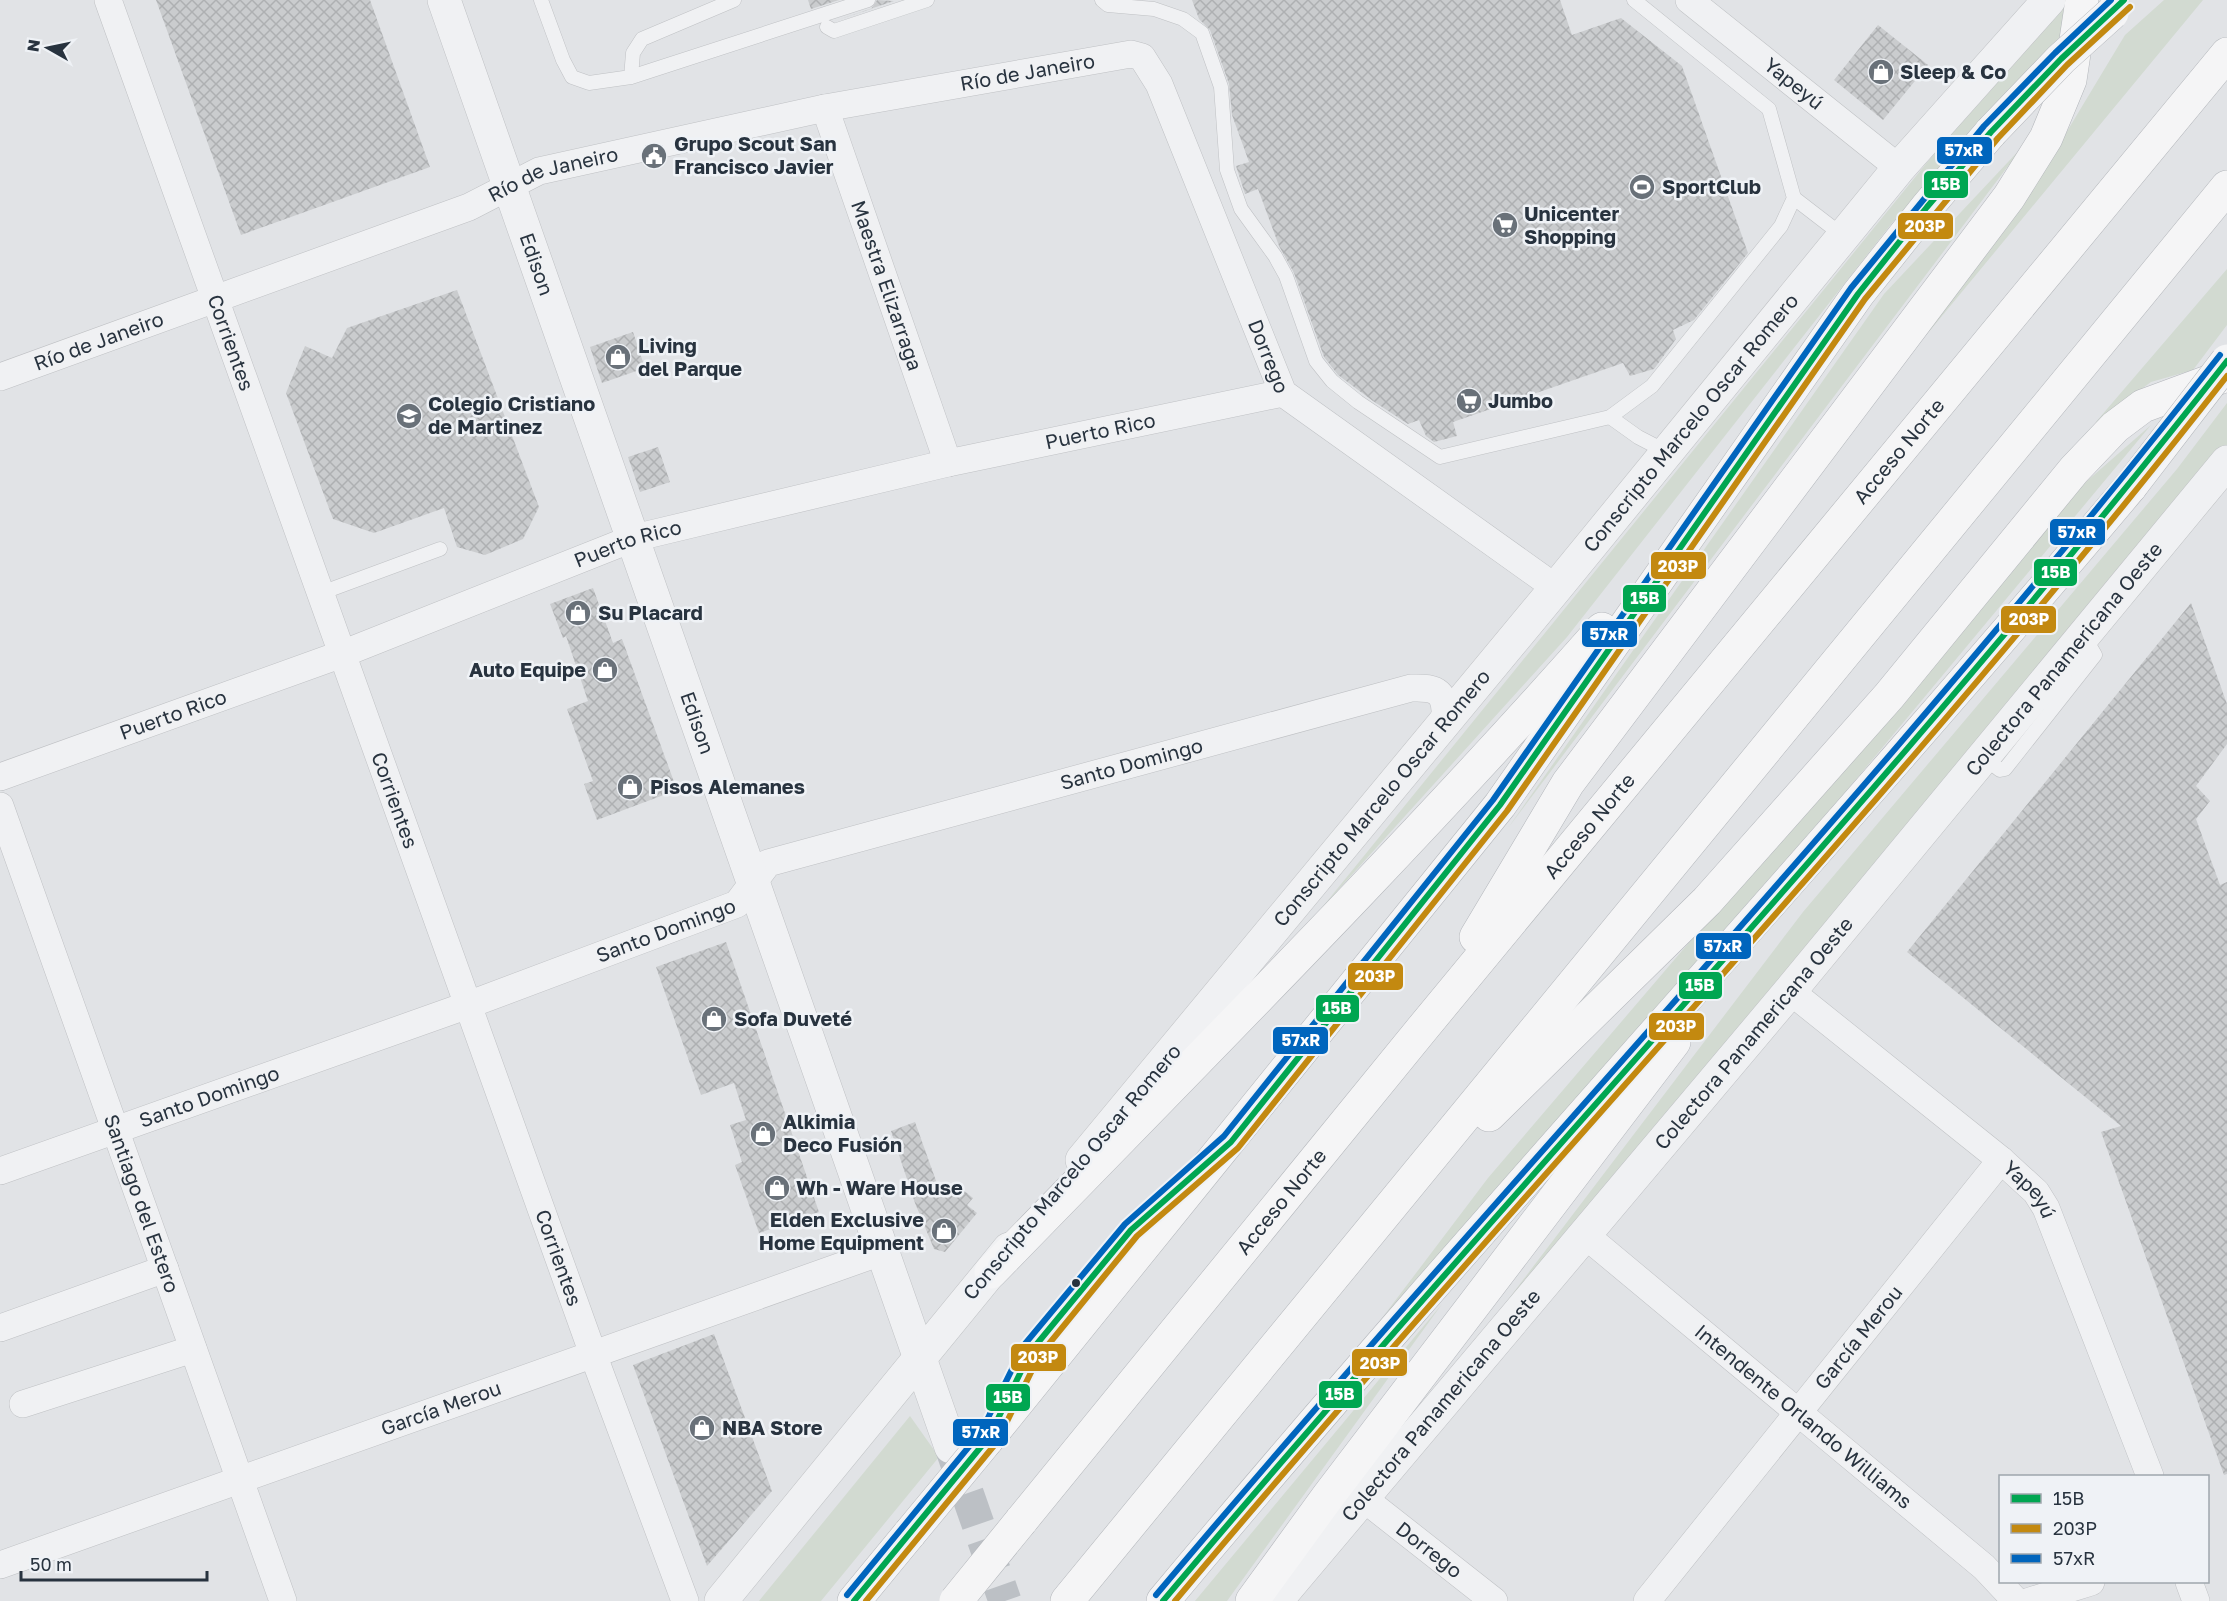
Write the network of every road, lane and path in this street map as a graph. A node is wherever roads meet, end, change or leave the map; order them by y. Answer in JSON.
{"nodes":[{"id":1,"x":108,"y":0,"type":"edge"},
{"id":2,"x":444,"y":0,"type":"edge"},
{"id":3,"x":541,"y":0,"type":"edge"},
{"id":4,"x":734,"y":0,"type":"edge"},
{"id":5,"x":868,"y":0,"type":"edge"},
{"id":6,"x":927,"y":0,"type":"edge"},
{"id":7,"x":1102,"y":0,"type":"edge"},
{"id":8,"x":1635,"y":0,"type":"edge"},
{"id":9,"x":1689,"y":0,"type":"edge"},
{"id":10,"x":2049,"y":0,"type":"edge"},
{"id":11,"x":2082,"y":0,"type":"edge"},
{"id":12,"x":2121,"y":4,"type":"edge"},
{"id":13,"x":827,"y":27,"type":"dead end"},
{"id":14,"x":1131,"y":54,"type":"joint"},
{"id":15,"x":2227,"y":54,"type":"edge"},
{"id":16,"x":631,"y":77,"type":"junction"},
{"id":17,"x":825,"y":108,"type":"junction"},
{"id":18,"x":1899,"y":168,"type":"junction"},
{"id":19,"x":507,"y":185,"type":"junction"},
{"id":20,"x":2227,"y":187,"type":"edge"},
{"id":21,"x":1794,"y":198,"type":"junction"},
{"id":22,"x":1842,"y":235,"type":"junction"},
{"id":23,"x":215,"y":299,"type":"junction"},
{"id":24,"x":2227,"y":361,"type":"edge"},
{"id":25,"x":2227,"y":375,"type":"edge"},
{"id":26,"x":0,"y":377,"type":"edge"},
{"id":27,"x":1282,"y":393,"type":"junction"},
{"id":28,"x":1610,"y":417,"type":"junction"},
{"id":29,"x":1667,"y":452,"type":"junction"},
{"id":30,"x":2227,"y":462,"type":"edge"},
{"id":31,"x":948,"y":463,"type":"junction"},
{"id":32,"x":1713,"y":504,"type":"junction"},
{"id":33,"x":634,"y":538,"type":"junction"},
{"id":34,"x":440,"y":549,"type":"dead end"},
{"id":35,"x":1556,"y":588,"type":"junction"},
{"id":36,"x":321,"y":593,"type":"junction"},
{"id":37,"x":342,"y":654,"type":"junction"},
{"id":38,"x":1445,"y":720,"type":"junction"},
{"id":39,"x":0,"y":777,"type":"edge"},
{"id":40,"x":0,"y":806,"type":"edge"},
{"id":41,"x":1842,"y":823,"type":"junction"},
{"id":42,"x":752,"y":884,"type":"junction"},
{"id":43,"x":1790,"y":991,"type":"junction"},
{"id":44,"x":468,"y":1005,"type":"junction"},
{"id":45,"x":1422,"y":1029,"type":"junction"},
{"id":46,"x":116,"y":1130,"type":"junction"},
{"id":47,"x":2001,"y":1160,"type":"junction"},
{"id":48,"x":0,"y":1171,"type":"edge"},
{"id":49,"x":1585,"y":1235,"type":"junction"},
{"id":50,"x":1366,"y":1236,"type":"junction"},
{"id":51,"x":881,"y":1252,"type":"junction"},
{"id":52,"x":165,"y":1269,"type":"junction"},
{"id":53,"x":991,"y":1272,"type":"junction"},
{"id":54,"x":0,"y":1328,"type":"edge"},
{"id":55,"x":194,"y":1349,"type":"junction"},
{"id":56,"x":593,"y":1354,"type":"junction"},
{"id":57,"x":919,"y":1356,"type":"junction"},
{"id":58,"x":23,"y":1404,"type":"dead end"},
{"id":59,"x":1798,"y":1413,"type":"junction"},
{"id":60,"x":951,"y":1447,"type":"tunnel mouth"},
{"id":61,"x":2150,"y":1475,"type":"edge"},
{"id":62,"x":240,"y":1480,"type":"junction"},
{"id":63,"x":1363,"y":1498,"type":"junction"},
{"id":64,"x":0,"y":1565,"type":"edge"},
{"id":65,"x":1999,"y":1583,"type":"edge"},
{"id":66,"x":1999,"y":1583,"type":"edge"},
{"id":67,"x":2085,"y":1583,"type":"edge"},
{"id":68,"x":2190,"y":1583,"type":"edge"},
{"id":69,"x":283,"y":1601,"type":"edge"},
{"id":70,"x":685,"y":1601,"type":"edge"},
{"id":71,"x":721,"y":1601,"type":"edge"},
{"id":72,"x":854,"y":1601,"type":"edge"},
{"id":73,"x":956,"y":1601,"type":"edge"},
{"id":74,"x":1067,"y":1601,"type":"edge"},
{"id":75,"x":1163,"y":1601,"type":"edge"},
{"id":76,"x":1252,"y":1601,"type":"edge"},
{"id":77,"x":1276,"y":1601,"type":"edge"},
{"id":78,"x":1494,"y":1601,"type":"edge"},
{"id":79,"x":1647,"y":1601,"type":"edge"},
{"id":80,"x":2016,"y":1601,"type":"edge"},
{"id":81,"x":2030,"y":1601,"type":"edge"},
{"id":82,"x":2196,"y":1601,"type":"edge"}],
"edges":[{"from":1,"to":23,"type":"street","name":"Corrientes"},
{"from":2,"to":19,"type":"street","name":"Edison"},
{"from":3,"to":16,"type":"lane"},
{"from":4,"to":16,"type":"lane"},
{"from":5,"to":16,"type":"lane"},
{"from":6,"to":13,"type":"lane"},
{"from":7,"to":28,"type":"lane"},
{"from":8,"to":21,"type":"lane"},
{"from":9,"to":18,"type":"street","name":"Yapeyú"},
{"from":10,"to":18,"type":"street","name":"Conscripto Marcelo Oscar Romero"},
{"from":11,"to":45,"type":"highway"},
{"from":12,"to":32,"type":"highway","bridge":true},
{"from":14,"to":17,"type":"street","name":"Río de Janeiro"},
{"from":14,"to":27,"type":"street","name":"Dorrego"},
{"from":15,"to":45,"type":"highway","name":"Acceso Norte"},
{"from":17,"to":19,"type":"street","name":"Río de Janeiro"},
{"from":17,"to":31,"type":"street","name":"Maestra Elizarraga"},
{"from":18,"to":22,"type":"street","name":"Conscripto Marcelo Oscar Romero"},
{"from":19,"to":23,"type":"street","name":"Río de Janeiro"},
{"from":19,"to":33,"type":"street","name":"Edison"},
{"from":20,"to":50,"type":"highway"},
{"from":21,"to":22,"type":"lane"},
{"from":21,"to":28,"type":"lane"},
{"from":22,"to":29,"type":"street","name":"Conscripto Marcelo Oscar Romero"},
{"from":23,"to":26,"type":"street","name":"Río de Janeiro"},
{"from":23,"to":36,"type":"street","name":"Corrientes"},
{"from":24,"to":41,"type":"highway","bridge":true},
{"from":25,"to":50,"type":"highway"},
{"from":27,"to":31,"type":"street","name":"Puerto Rico"},
{"from":27,"to":35,"type":"street","name":"Dorrego"},
{"from":28,"to":29,"type":"lane"},
{"from":29,"to":35,"type":"street","name":"Conscripto Marcelo Oscar Romero"},
{"from":30,"to":43,"type":"street","name":"Colectora Panamericana Oeste"},
{"from":31,"to":33,"type":"street","name":"Puerto Rico"},
{"from":32,"to":53,"type":"highway"},
{"from":32,"to":72,"type":"highway","bridge":true},
{"from":33,"to":37,"type":"street","name":"Puerto Rico"},
{"from":33,"to":42,"type":"street","name":"Edison"},
{"from":34,"to":36,"type":"lane"},
{"from":35,"to":38,"type":"street","name":"Conscripto Marcelo Oscar Romero"},
{"from":36,"to":37,"type":"street","name":"Corrientes"},
{"from":37,"to":39,"type":"street","name":"Puerto Rico"},
{"from":37,"to":44,"type":"street","name":"Corrientes"},
{"from":38,"to":42,"type":"street","name":"Santo Domingo"},
{"from":38,"to":53,"type":"street","name":"Conscripto Marcelo Oscar Romero"},
{"from":40,"to":46,"type":"street","name":"Santiago del Estero"},
{"from":41,"to":75,"type":"highway"},
{"from":41,"to":76,"type":"highway"},
{"from":42,"to":44,"type":"street","name":"Santo Domingo"},
{"from":42,"to":51,"type":"street","name":"Edison"},
{"from":43,"to":47,"type":"street","name":"Yapeyú"},
{"from":43,"to":49,"type":"street","name":"Colectora Panamericana Oeste"},
{"from":44,"to":46,"type":"street","name":"Santo Domingo"},
{"from":44,"to":56,"type":"street","name":"Corrientes"},
{"from":45,"to":73,"type":"highway","name":"Acceso Norte","bridge":true},
{"from":46,"to":48,"type":"street","name":"Santo Domingo"},
{"from":46,"to":52,"type":"street","name":"Santiago del Estero"},
{"from":47,"to":59,"type":"street","name":"García Merou"},
{"from":47,"to":61,"type":"street","name":"Yapeyú"},
{"from":49,"to":59,"type":"street","name":"Intendente Orlando Williams"},
{"from":49,"to":63,"type":"street","name":"Colectora Panamericana Oeste"},
{"from":50,"to":74,"type":"highway"},
{"from":51,"to":56,"type":"street","name":"García Merou"},
{"from":51,"to":57,"type":"street","name":"Edison"},
{"from":52,"to":54,"type":"street"},
{"from":52,"to":55,"type":"street","name":"Santiago del Estero"},
{"from":53,"to":57,"type":"street","name":"Conscripto Marcelo Oscar Romero"},
{"from":55,"to":58,"type":"street"},
{"from":55,"to":62,"type":"street","name":"Santiago del Estero"},
{"from":56,"to":62,"type":"street","name":"García Merou"},
{"from":56,"to":70,"type":"street","name":"Corrientes"},
{"from":57,"to":60,"type":"street","name":"Edison"},
{"from":57,"to":71,"type":"street","name":"Conscripto Marcelo Oscar Romero"},
{"from":59,"to":65,"type":"street","name":"Intendente Orlando Williams"},
{"from":59,"to":79,"type":"street","name":"García Merou"},
{"from":62,"to":64,"type":"street","name":"García Merou"},
{"from":62,"to":69,"type":"street","name":"Santiago del Estero"},
{"from":63,"to":77,"type":"street","name":"Colectora Panamericana Oeste"},
{"from":63,"to":78,"type":"street","name":"Dorrego"},
{"from":66,"to":80,"type":"street","name":"Intendente Orlando Williams"},
{"from":67,"to":81,"type":"street"},
{"from":68,"to":82,"type":"street"}]}
